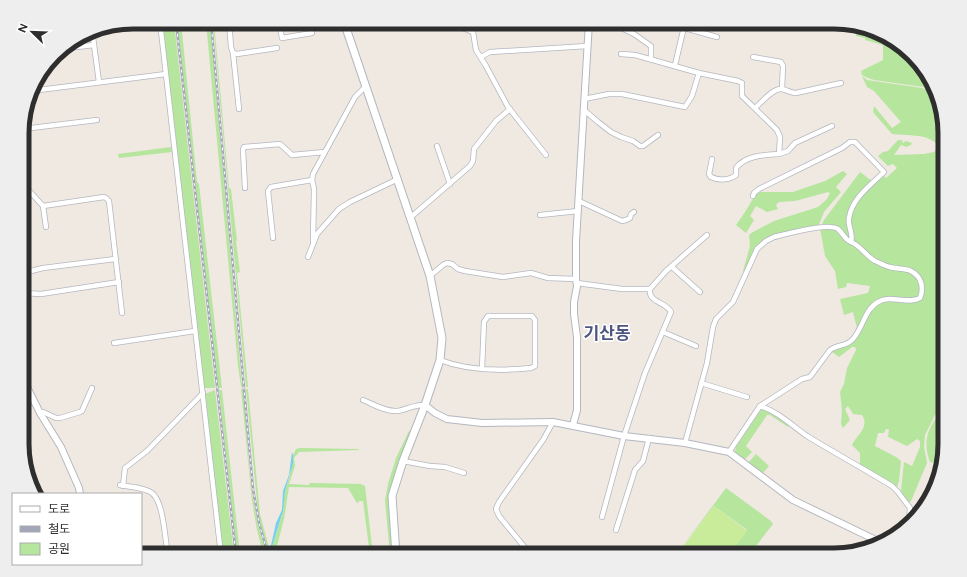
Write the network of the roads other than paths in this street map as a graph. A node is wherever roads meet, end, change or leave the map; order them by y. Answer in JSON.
{"nodes":[{"id":1,"x":161,"y":29,"type":"edge"},
{"id":2,"x":230,"y":29,"type":"edge"},
{"id":3,"x":280,"y":29,"type":"edge"},
{"id":4,"x":346,"y":29,"type":"edge"},
{"id":5,"x":465,"y":29,"type":"edge"},
{"id":6,"x":588,"y":29,"type":"edge"},
{"id":7,"x":624,"y":29,"type":"edge"},
{"id":8,"x":684,"y":29,"type":"edge"},
{"id":9,"x":691,"y":29,"type":"edge"},
{"id":10,"x":312,"y":33,"type":"dead end"},
{"id":11,"x":717,"y":36,"type":"dead end"},
{"id":12,"x":93,"y":37,"type":"edge"},
{"id":13,"x":94,"y":46,"type":"junction"},
{"id":14,"x":586,"y":46,"type":"junction"},
{"id":15,"x":73,"y":48,"type":"edge"},
{"id":16,"x":277,"y":48,"type":"dead end"},
{"id":17,"x":233,"y":53,"type":"junction"},
{"id":18,"x":621,"y":54,"type":"dead end"},
{"id":19,"x":481,"y":57,"type":"junction"},
{"id":20,"x":753,"y":57,"type":"dead end"},
{"id":21,"x":651,"y":59,"type":"junction"},
{"id":22,"x":675,"y":65,"type":"junction"},
{"id":23,"x":699,"y":73,"type":"junction"},
{"id":24,"x":166,"y":74,"type":"junction"},
{"id":25,"x":98,"y":82,"type":"junction"},
{"id":26,"x":841,"y":83,"type":"dead end"},
{"id":27,"x":366,"y":86,"type":"junction"},
{"id":28,"x":782,"y":89,"type":"junction"},
{"id":29,"x":39,"y":90,"type":"edge"},
{"id":30,"x":584,"y":99,"type":"junction"},
{"id":31,"x":755,"y":108,"type":"junction"},
{"id":32,"x":239,"y":109,"type":"dead end"},
{"id":33,"x":510,"y":109,"type":"junction"},
{"id":34,"x":583,"y":109,"type":"junction"},
{"id":35,"x":96,"y":120,"type":"dead end"},
{"id":36,"x":832,"y":126,"type":"dead end"},
{"id":37,"x":29,"y":127,"type":"edge"},
{"id":38,"x":658,"y":135,"type":"dead end"},
{"id":39,"x":438,"y":146,"type":"dead end"},
{"id":40,"x":324,"y":152,"type":"junction"},
{"id":41,"x":780,"y":154,"type":"junction"},
{"id":42,"x":546,"y":155,"type":"dead end"},
{"id":43,"x":712,"y":159,"type":"dead end"},
{"id":44,"x":398,"y":179,"type":"junction"},
{"id":45,"x":312,"y":180,"type":"junction"},
{"id":46,"x":450,"y":184,"type":"junction"},
{"id":47,"x":245,"y":188,"type":"dead end"},
{"id":48,"x":29,"y":191,"type":"edge"},
{"id":49,"x":753,"y":196,"type":"dead end"},
{"id":50,"x":579,"y":201,"type":"junction"},
{"id":51,"x":42,"y":206,"type":"junction"},
{"id":52,"x":578,"y":211,"type":"junction"},
{"id":53,"x":634,"y":212,"type":"dead end"},
{"id":54,"x":540,"y":215,"type":"dead end"},
{"id":55,"x":411,"y":217,"type":"junction"},
{"id":56,"x":46,"y":227,"type":"dead end"},
{"id":57,"x":707,"y":235,"type":"dead end"},
{"id":58,"x":273,"y":238,"type":"dead end"},
{"id":59,"x":313,"y":242,"type":"junction"},
{"id":60,"x":851,"y":242,"type":"junction"},
{"id":61,"x":308,"y":257,"type":"dead end"},
{"id":62,"x":115,"y":259,"type":"junction"},
{"id":63,"x":672,"y":267,"type":"junction"},
{"id":64,"x":29,"y":272,"type":"edge"},
{"id":65,"x":430,"y":276,"type":"junction"},
{"id":66,"x":576,"y":281,"type":"junction"},
{"id":67,"x":119,"y":282,"type":"junction"},
{"id":68,"x":650,"y":289,"type":"junction"},
{"id":69,"x":700,"y":292,"type":"dead end"},
{"id":70,"x":29,"y":293,"type":"edge"},
{"id":71,"x":122,"y":313,"type":"dead end"},
{"id":72,"x":196,"y":331,"type":"junction"},
{"id":73,"x":664,"y":332,"type":"junction"},
{"id":74,"x":114,"y":343,"type":"dead end"},
{"id":75,"x":696,"y":346,"type":"dead end"},
{"id":76,"x":440,"y":360,"type":"junction"},
{"id":77,"x":482,"y":369,"type":"junction"},
{"id":78,"x":701,"y":383,"type":"junction"},
{"id":79,"x":92,"y":388,"type":"dead end"},
{"id":80,"x":29,"y":391,"type":"edge"},
{"id":81,"x":203,"y":393,"type":"junction"},
{"id":82,"x":747,"y":397,"type":"dead end"},
{"id":83,"x":363,"y":400,"type":"dead end"},
{"id":84,"x":425,"y":405,"type":"junction"},
{"id":85,"x":760,"y":406,"type":"junction"},
{"id":86,"x":40,"y":413,"type":"junction"},
{"id":87,"x":553,"y":422,"type":"junction"},
{"id":88,"x":573,"y":425,"type":"junction"},
{"id":89,"x":624,"y":436,"type":"junction"},
{"id":90,"x":649,"y":438,"type":"junction"},
{"id":91,"x":685,"y":443,"type":"junction"},
{"id":92,"x":729,"y":452,"type":"junction"},
{"id":93,"x":404,"y":461,"type":"junction"},
{"id":94,"x":464,"y":474,"type":"dead end"},
{"id":95,"x":80,"y":493,"type":"edge"},
{"id":96,"x":909,"y":516,"type":"edge"},
{"id":97,"x":602,"y":517,"type":"dead end"},
{"id":98,"x":616,"y":530,"type":"dead end"},
{"id":99,"x":875,"y":539,"type":"edge"},
{"id":100,"x":167,"y":548,"type":"edge"},
{"id":101,"x":220,"y":548,"type":"edge"},
{"id":102,"x":396,"y":548,"type":"edge"},
{"id":103,"x":525,"y":548,"type":"edge"}],
"edges":[{"from":1,"to":24,"type":"street"},
{"from":2,"to":17,"type":"street"},
{"from":3,"to":10,"type":"street"},
{"from":4,"to":27,"type":"main road"},
{"from":5,"to":19,"type":"street"},
{"from":6,"to":14,"type":"street"},
{"from":7,"to":21,"type":"street"},
{"from":8,"to":22,"type":"street"},
{"from":9,"to":11,"type":"street"},
{"from":12,"to":13,"type":"street"},
{"from":13,"to":15,"type":"street"},
{"from":13,"to":25,"type":"street"},
{"from":14,"to":19,"type":"street"},
{"from":14,"to":30,"type":"street"},
{"from":16,"to":17,"type":"street"},
{"from":17,"to":32,"type":"street"},
{"from":18,"to":21,"type":"street"},
{"from":19,"to":33,"type":"street"},
{"from":20,"to":28,"type":"street"},
{"from":21,"to":22,"type":"street"},
{"from":22,"to":23,"type":"street"},
{"from":23,"to":30,"type":"street"},
{"from":23,"to":31,"type":"street"},
{"from":24,"to":25,"type":"street"},
{"from":24,"to":72,"type":"street"},
{"from":25,"to":29,"type":"street"},
{"from":26,"to":28,"type":"street"},
{"from":27,"to":40,"type":"street"},
{"from":27,"to":44,"type":"main road"},
{"from":28,"to":31,"type":"street"},
{"from":30,"to":34,"type":"street"},
{"from":31,"to":41,"type":"street"},
{"from":33,"to":42,"type":"street"},
{"from":33,"to":46,"type":"street"},
{"from":34,"to":38,"type":"street"},
{"from":34,"to":50,"type":"street"},
{"from":35,"to":37,"type":"street"},
{"from":36,"to":41,"type":"street"},
{"from":39,"to":46,"type":"street"},
{"from":40,"to":45,"type":"street"},
{"from":40,"to":47,"type":"street"},
{"from":41,"to":43,"type":"street"},
{"from":44,"to":55,"type":"main road"},
{"from":44,"to":59,"type":"street"},
{"from":45,"to":58,"type":"street"},
{"from":45,"to":59,"type":"street"},
{"from":46,"to":55,"type":"street"},
{"from":48,"to":51,"type":"street"},
{"from":49,"to":60,"type":"street"},
{"from":50,"to":52,"type":"street"},
{"from":50,"to":53,"type":"street"},
{"from":51,"to":56,"type":"street"},
{"from":51,"to":62,"type":"street"},
{"from":52,"to":54,"type":"street"},
{"from":52,"to":66,"type":"street"},
{"from":55,"to":65,"type":"main road"},
{"from":57,"to":63,"type":"street"},
{"from":59,"to":61,"type":"street"},
{"from":60,"to":78,"type":"street"},
{"from":60,"to":85,"type":"street"},
{"from":62,"to":64,"type":"street"},
{"from":62,"to":67,"type":"street"},
{"from":63,"to":68,"type":"street"},
{"from":63,"to":69,"type":"street"},
{"from":65,"to":66,"type":"street"},
{"from":65,"to":76,"type":"main road"},
{"from":66,"to":68,"type":"street"},
{"from":66,"to":88,"type":"street"},
{"from":67,"to":70,"type":"street"},
{"from":67,"to":71,"type":"street"},
{"from":68,"to":73,"type":"street"},
{"from":72,"to":74,"type":"street"},
{"from":72,"to":81,"type":"street"},
{"from":73,"to":75,"type":"street"},
{"from":73,"to":89,"type":"street"},
{"from":76,"to":77,"type":"street"},
{"from":76,"to":84,"type":"main road"},
{"from":77,"to":77,"type":"street"},
{"from":78,"to":82,"type":"street"},
{"from":78,"to":91,"type":"street"},
{"from":79,"to":86,"type":"street"},
{"from":80,"to":86,"type":"street"},
{"from":81,"to":100,"type":"street"},
{"from":81,"to":101,"type":"street"},
{"from":83,"to":84,"type":"street"},
{"from":84,"to":87,"type":"street"},
{"from":84,"to":93,"type":"main road"},
{"from":85,"to":92,"type":"street"},
{"from":85,"to":96,"type":"street"},
{"from":86,"to":95,"type":"street"},
{"from":87,"to":88,"type":"street"},
{"from":87,"to":103,"type":"street"},
{"from":88,"to":89,"type":"street"},
{"from":89,"to":90,"type":"street"},
{"from":89,"to":97,"type":"street"},
{"from":90,"to":91,"type":"street"},
{"from":90,"to":98,"type":"street"},
{"from":91,"to":92,"type":"street"},
{"from":92,"to":99,"type":"street"},
{"from":93,"to":94,"type":"street"},
{"from":93,"to":102,"type":"main road"}]}
